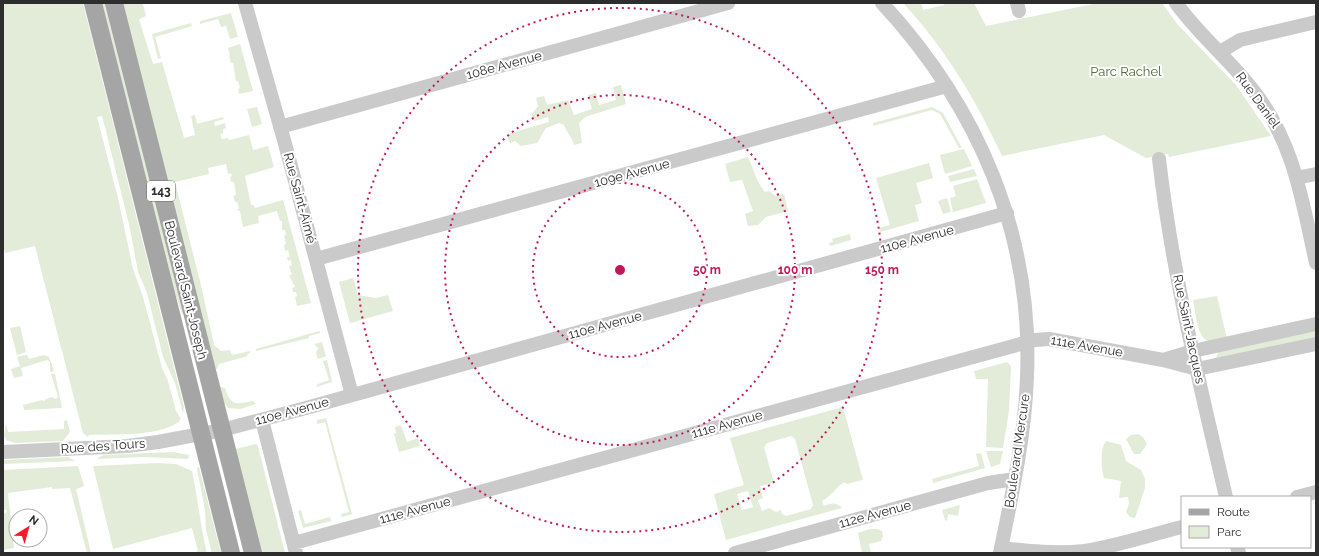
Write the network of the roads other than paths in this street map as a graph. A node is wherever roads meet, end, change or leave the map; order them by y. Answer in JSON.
{"nodes":[{"id":1,"x":93,"y":3,"type":"edge"},
{"id":2,"x":114,"y":3,"type":"edge"},
{"id":3,"x":244,"y":3,"type":"edge"},
{"id":4,"x":728,"y":3,"type":"edge"},
{"id":5,"x":882,"y":3,"type":"edge"},
{"id":6,"x":1176,"y":3,"type":"edge"},
{"id":7,"x":1316,"y":22,"type":"edge"},
{"id":8,"x":1220,"y":52,"type":"junction"},
{"id":9,"x":947,"y":86,"type":"junction"},
{"id":10,"x":280,"y":127,"type":"junction"},
{"id":11,"x":1158,"y":159,"type":"dead end"},
{"id":12,"x":1316,"y":174,"type":"edge"},
{"id":13,"x":1296,"y":178,"type":"junction"},
{"id":14,"x":1007,"y":214,"type":"junction"},
{"id":15,"x":316,"y":259,"type":"junction"},
{"id":16,"x":1316,"y":263,"type":"edge"},
{"id":17,"x":1316,"y":324,"type":"edge"},
{"id":18,"x":1027,"y":341,"type":"junction"},
{"id":19,"x":1316,"y":344,"type":"edge"},
{"id":20,"x":1193,"y":351,"type":"junction"},
{"id":21,"x":1163,"y":360,"type":"junction"},
{"id":22,"x":1197,"y":369,"type":"junction"},
{"id":23,"x":352,"y":395,"type":"junction"},
{"id":24,"x":262,"y":420,"type":"junction"},
{"id":25,"x":222,"y":430,"type":"junction"},
{"id":26,"x":202,"y":434,"type":"junction"},
{"id":27,"x":3,"y":452,"type":"edge"},
{"id":28,"x":1015,"y":479,"type":"junction"},
{"id":29,"x":1316,"y":492,"type":"edge"},
{"id":30,"x":1226,"y":496,"type":"edge"},
{"id":31,"x":1301,"y":496,"type":"edge"},
{"id":32,"x":1181,"y":527,"type":"edge"},
{"id":33,"x":295,"y":548,"type":"edge"},
{"id":34,"x":1000,"y":551,"type":"edge"},
{"id":35,"x":232,"y":553,"type":"edge"},
{"id":36,"x":253,"y":553,"type":"edge"},
{"id":37,"x":735,"y":553,"type":"edge"}],
"edges":[{"from":1,"to":26,"type":"main road","name":"Boulevard Saint-Joseph","number":"143"},
{"from":2,"to":25,"type":"main road","name":"Boulevard Saint-Joseph","number":"143"},
{"from":3,"to":10,"type":"street","name":"Rue Saint-Aimé"},
{"from":4,"to":10,"type":"street","name":"108e Avenue"},
{"from":5,"to":9,"type":"street","name":"Boulevard Mercure"},
{"from":6,"to":8,"type":"street","name":"Rue Daniel"},
{"from":7,"to":8,"type":"street"},
{"from":8,"to":13,"type":"street","name":"Rue Daniel"},
{"from":9,"to":14,"type":"street","name":"Boulevard Mercure"},
{"from":9,"to":15,"type":"street","name":"109e Avenue"},
{"from":10,"to":15,"type":"street","name":"Rue Saint-Aimé"},
{"from":11,"to":20,"type":"street","name":"Rue Saint-Jacques"},
{"from":12,"to":13,"type":"street"},
{"from":13,"to":16,"type":"street","name":"Rue Daniel"},
{"from":14,"to":18,"type":"street","name":"Boulevard Mercure"},
{"from":14,"to":23,"type":"street","name":"110e Avenue"},
{"from":15,"to":23,"type":"street","name":"Rue Saint-Aimé"},
{"from":17,"to":20,"type":"street","name":"111e Avenue"},
{"from":18,"to":21,"type":"street","name":"111e Avenue"},
{"from":18,"to":28,"type":"street","name":"Boulevard Mercure"},
{"from":18,"to":33,"type":"street","name":"111e Avenue"},
{"from":19,"to":22,"type":"street","name":"111e Avenue"},
{"from":20,"to":21,"type":"street","name":"111e Avenue"},
{"from":20,"to":22,"type":"street","name":"Rue Saint-Jacques"},
{"from":21,"to":22,"type":"street","name":"111e Avenue"},
{"from":22,"to":30,"type":"street","name":"Rue Saint-Jacques"},
{"from":23,"to":24,"type":"street","name":"110e Avenue"},
{"from":24,"to":25,"type":"street","name":"110e Avenue"},
{"from":24,"to":33,"type":"street"},
{"from":25,"to":26,"type":"street","name":"110e Avenue"},
{"from":25,"to":36,"type":"main road","name":"Boulevard Saint-Joseph","number":"143"},
{"from":26,"to":27,"type":"street","name":"Rue des Tours"},
{"from":26,"to":35,"type":"main road","name":"Boulevard Saint-Joseph","number":"143"},
{"from":28,"to":34,"type":"street","name":"Boulevard Mercure"},
{"from":28,"to":37,"type":"street","name":"112e Avenue"},
{"from":29,"to":31,"type":"street"},
{"from":32,"to":34,"type":"street"}]}
